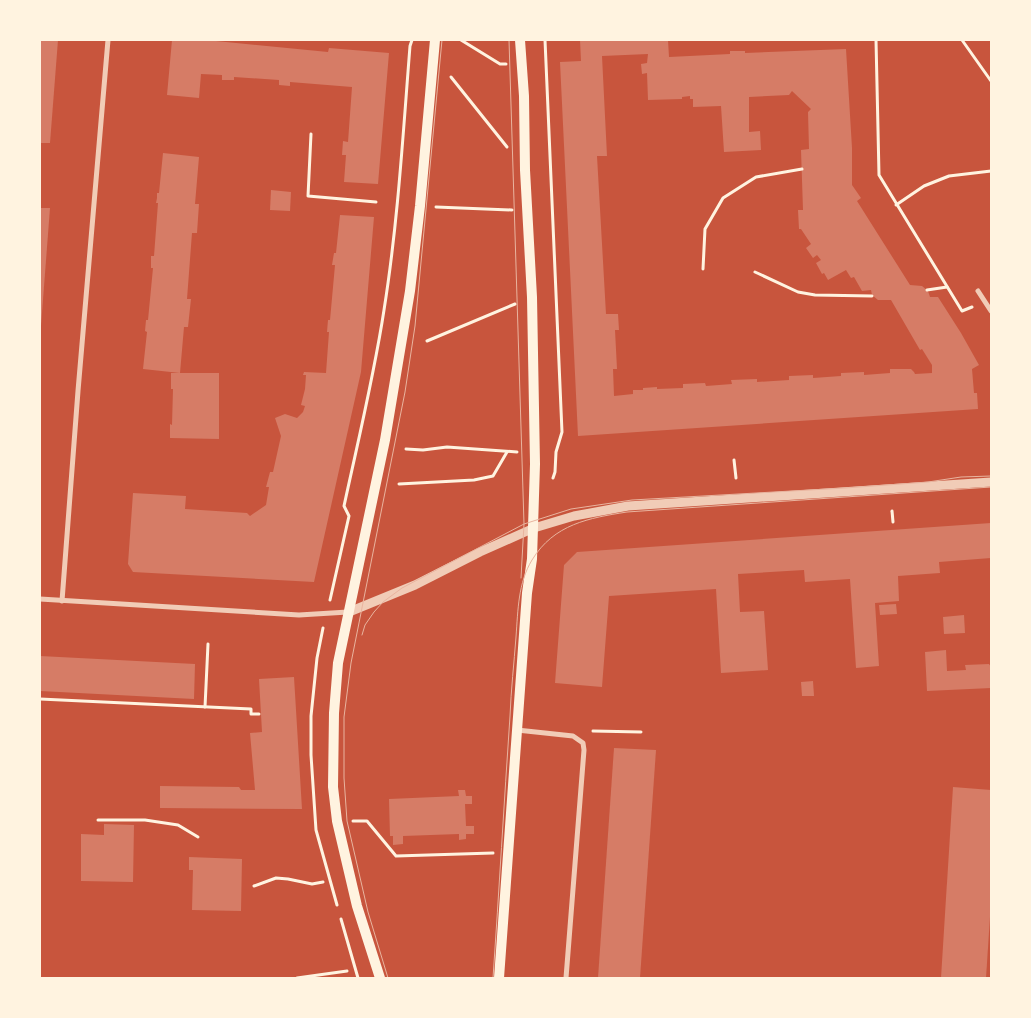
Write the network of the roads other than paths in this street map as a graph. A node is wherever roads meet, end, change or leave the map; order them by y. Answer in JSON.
{"nodes":[{"id":1,"x":108,"y":40,"type":"edge"},
{"id":2,"x":435,"y":40,"type":"edge"},
{"id":3,"x":520,"y":40,"type":"edge"},
{"id":4,"x":978,"y":291,"type":"dead end"},
{"id":5,"x":991,"y":311,"type":"edge"},
{"id":6,"x":991,"y":482,"type":"edge"},
{"id":7,"x":534,"y":528,"type":"junction"},
{"id":8,"x":40,"y":599,"type":"edge"},
{"id":9,"x":62,"y":600,"type":"junction"},
{"id":10,"x":349,"y":612,"type":"junction"},
{"id":11,"x":517,"y":730,"type":"junction"},
{"id":12,"x":380,"y":978,"type":"edge"},
{"id":13,"x":500,"y":978,"type":"edge"},
{"id":14,"x":566,"y":978,"type":"edge"}],
"edges":[{"from":1,"to":9,"type":"street"},
{"from":2,"to":10,"type":"main road"},
{"from":3,"to":7,"type":"main road"},
{"from":4,"to":5,"type":"street"},
{"from":6,"to":7,"type":"street"},
{"from":7,"to":10,"type":"street"},
{"from":7,"to":11,"type":"main road"},
{"from":8,"to":9,"type":"street"},
{"from":9,"to":10,"type":"street"},
{"from":10,"to":12,"type":"main road"},
{"from":11,"to":13,"type":"main road"},
{"from":11,"to":14,"type":"street"}]}
